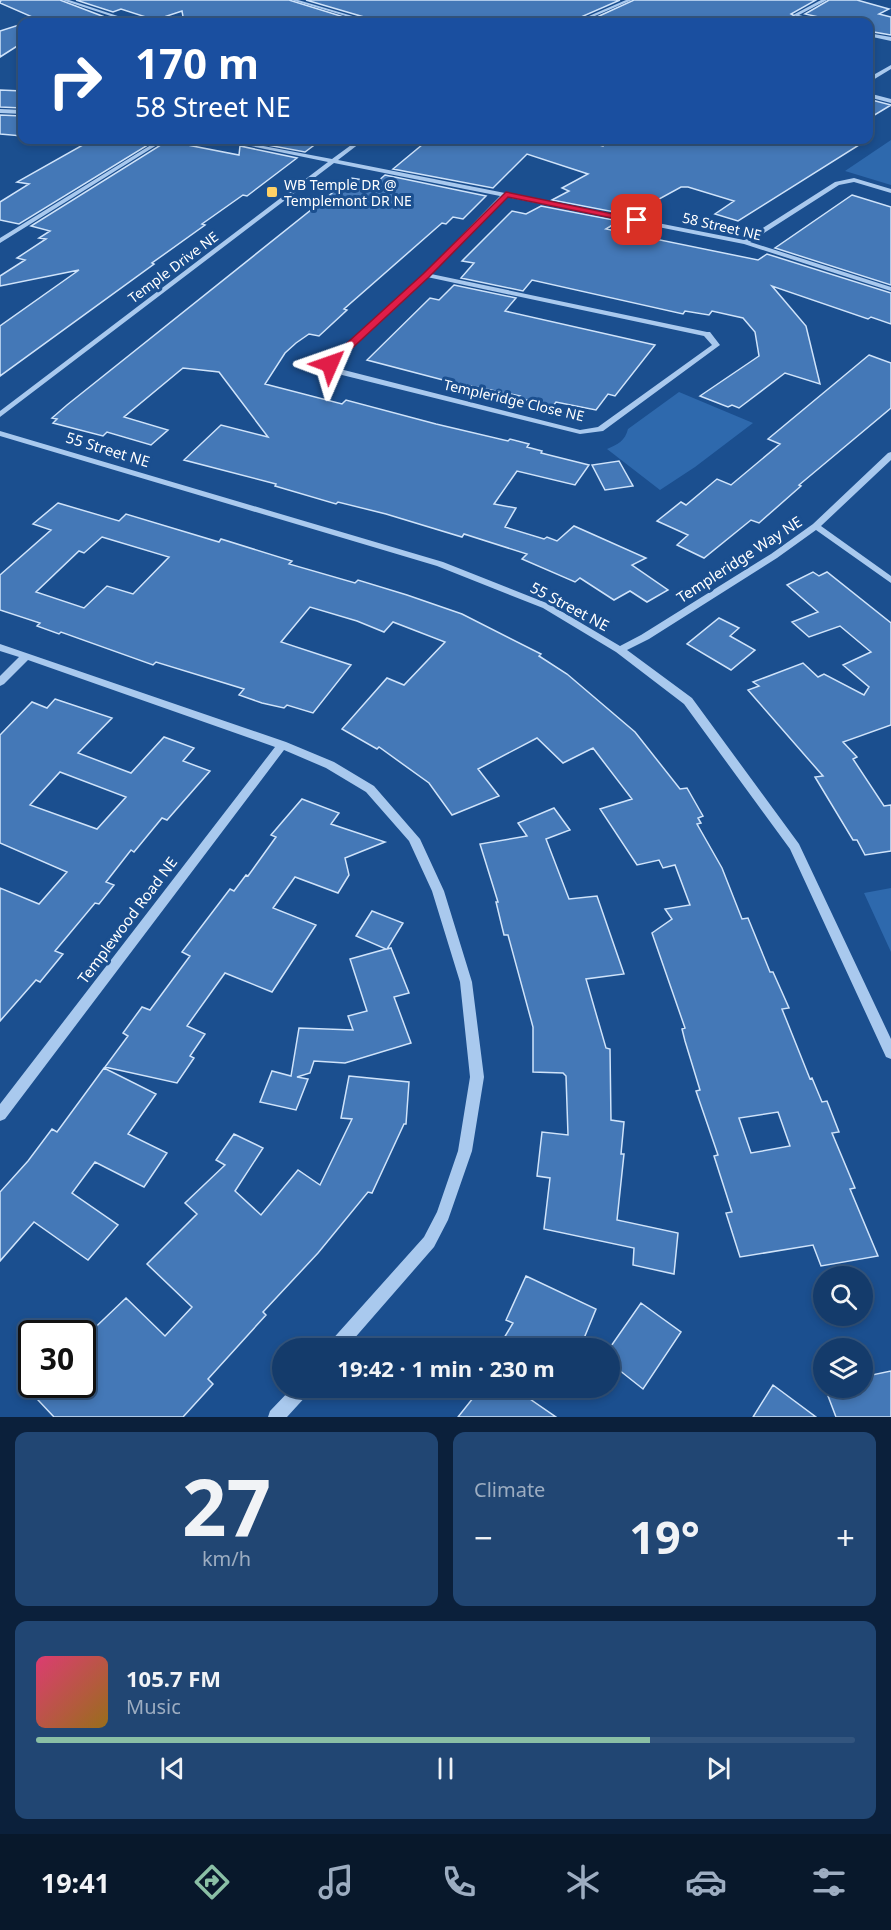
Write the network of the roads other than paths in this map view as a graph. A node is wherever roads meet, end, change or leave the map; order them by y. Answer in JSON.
{"nodes":[{"id":1,"x":64,"y":0,"type":"edge"},
{"id":2,"x":293,"y":0,"type":"edge"},
{"id":3,"x":630,"y":0,"type":"edge"},
{"id":4,"x":825,"y":0,"type":"edge"},
{"id":5,"x":120,"y":18,"type":"edge"},
{"id":6,"x":356,"y":18,"type":"edge"},
{"id":7,"x":587,"y":18,"type":"edge"},
{"id":8,"x":806,"y":18,"type":"edge"},
{"id":9,"x":873,"y":35,"type":"edge"},
{"id":10,"x":891,"y":39,"type":"edge"},
{"id":11,"x":891,"y":68,"type":"edge"},
{"id":12,"x":873,"y":78,"type":"edge"},
{"id":13,"x":873,"y":96,"type":"edge"},
{"id":14,"x":891,"y":101,"type":"edge"},
{"id":15,"x":0,"y":111,"type":"edge"},
{"id":16,"x":18,"y":112,"type":"edge"},
{"id":17,"x":156,"y":144,"type":"edge"},
{"id":18,"x":247,"y":144,"type":"edge"},
{"id":19,"x":355,"y":144,"type":"edge"},
{"id":20,"x":333,"y":160,"type":"junction"},
{"id":21,"x":891,"y":191,"type":"edge"},
{"id":22,"x":506,"y":194,"type":"junction"},
{"id":23,"x":0,"y":241,"type":"edge"},
{"id":24,"x":745,"y":242,"type":"junction"},
{"id":25,"x":426,"y":276,"type":"junction"},
{"id":26,"x":891,"y":289,"type":"edge"},
{"id":27,"x":0,"y":415,"type":"edge"},
{"id":28,"x":0,"y":433,"type":"edge"},
{"id":29,"x":891,"y":455,"type":"edge"},
{"id":30,"x":816,"y":526,"type":"junction"},
{"id":31,"x":891,"y":580,"type":"edge"},
{"id":32,"x":0,"y":647,"type":"edge"},
{"id":33,"x":620,"y":650,"type":"junction"},
{"id":34,"x":26,"y":656,"type":"junction"},
{"id":35,"x":0,"y":682,"type":"edge"},
{"id":36,"x":282,"y":745,"type":"junction"},
{"id":37,"x":891,"y":1053,"type":"edge"},
{"id":38,"x":0,"y":1115,"type":"edge"},
{"id":39,"x":345,"y":1338,"type":"edge"},
{"id":40,"x":293,"y":1398,"type":"edge"},
{"id":41,"x":276,"y":1417,"type":"edge"}],
"edges":[{"from":1,"to":5,"type":"street"},
{"from":2,"to":6,"type":"street"},
{"from":3,"to":7,"type":"street"},
{"from":4,"to":8,"type":"street"},
{"from":9,"to":10,"type":"street"},
{"from":11,"to":12,"type":"street"},
{"from":13,"to":14,"type":"street"},
{"from":15,"to":16,"type":"street"},
{"from":17,"to":23,"type":"street"},
{"from":18,"to":20,"type":"street","name":"58 Street NE"},
{"from":19,"to":20,"type":"street","name":"Temple Drive NE"},
{"from":20,"to":22,"type":"street","name":"58 Street NE"},
{"from":20,"to":27,"type":"street","name":"Temple Drive NE"},
{"from":21,"to":24,"type":"street"},
{"from":22,"to":24,"type":"street","name":"58 Street NE"},
{"from":22,"to":25,"type":"street","name":"Templeridge Close NE"},
{"from":24,"to":26,"type":"street","name":"58 Street NE"},
{"from":25,"to":25,"type":"street","name":"Templeridge Close NE"},
{"from":28,"to":33,"type":"street","name":"55 Street NE"},
{"from":29,"to":30,"type":"street","name":"Templeridge Way NE"},
{"from":30,"to":31,"type":"street"},
{"from":30,"to":33,"type":"street","name":"Templeridge Way NE"},
{"from":32,"to":34,"type":"street"},
{"from":33,"to":37,"type":"street","name":"55 Street NE"},
{"from":34,"to":35,"type":"street"},
{"from":34,"to":36,"type":"street"},
{"from":36,"to":38,"type":"street","name":"Templewood Road NE"},
{"from":36,"to":39,"type":"street"},
{"from":40,"to":41,"type":"street"}]}
